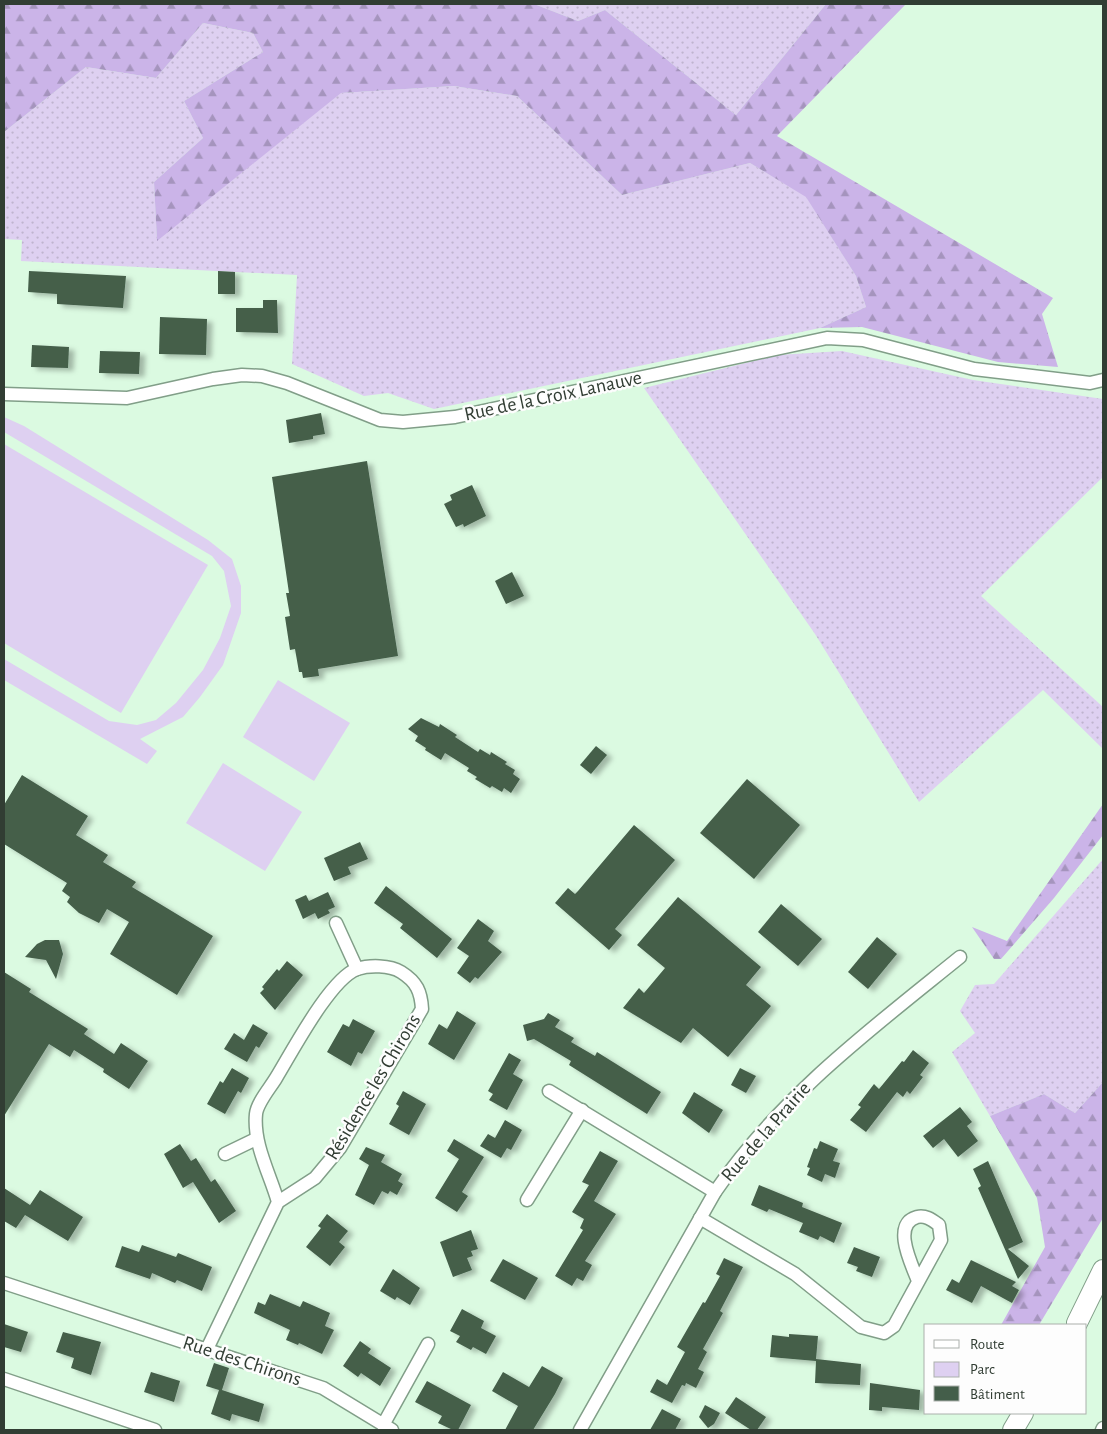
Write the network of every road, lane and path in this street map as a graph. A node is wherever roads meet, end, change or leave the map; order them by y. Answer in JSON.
{"nodes":[{"id":1,"x":1103,"y":380,"type":"edge"},
{"id":2,"x":4,"y":394,"type":"edge"},
{"id":3,"x":336,"y":923,"type":"dead end"},
{"id":4,"x":960,"y":957,"type":"dead end"},
{"id":5,"x":357,"y":969,"type":"junction"},
{"id":6,"x":549,"y":1091,"type":"dead end"},
{"id":7,"x":582,"y":1110,"type":"junction"},
{"id":8,"x":256,"y":1139,"type":"junction"},
{"id":9,"x":225,"y":1154,"type":"dead end"},
{"id":10,"x":715,"y":1192,"type":"junction"},
{"id":11,"x":527,"y":1200,"type":"dead end"},
{"id":12,"x":278,"y":1202,"type":"junction"},
{"id":13,"x":700,"y":1218,"type":"junction"},
{"id":14,"x":1103,"y":1270,"type":"edge"},
{"id":15,"x":918,"y":1281,"type":"junction"},
{"id":16,"x":4,"y":1283,"type":"edge"},
{"id":17,"x":1103,"y":1285,"type":"edge"},
{"id":18,"x":1076,"y":1324,"type":"edge"},
{"id":19,"x":428,"y":1344,"type":"dead end"},
{"id":20,"x":207,"y":1348,"type":"junction"},
{"id":21,"x":4,"y":1379,"type":"edge"},
{"id":22,"x":1022,"y":1414,"type":"edge"},
{"id":23,"x":387,"y":1427,"type":"edge"},
{"id":24,"x":155,"y":1430,"type":"edge"},
{"id":25,"x":580,"y":1430,"type":"edge"},
{"id":26,"x":1013,"y":1430,"type":"edge"}],
"edges":[{"from":1,"to":2,"type":"street","name":"Rue de la Croix Lanauve"},
{"from":3,"to":5,"type":"street"},
{"from":4,"to":10,"type":"street","name":"Rue de la Prairie"},
{"from":5,"to":8,"type":"street"},
{"from":5,"to":12,"type":"street","name":"Résidence les Chirons"},
{"from":6,"to":7,"type":"street"},
{"from":7,"to":10,"type":"street"},
{"from":7,"to":11,"type":"street"},
{"from":8,"to":9,"type":"street"},
{"from":8,"to":12,"type":"street"},
{"from":10,"to":13,"type":"street","name":"Rue de la Prairie"},
{"from":12,"to":20,"type":"street"},
{"from":13,"to":15,"type":"street"},
{"from":13,"to":25,"type":"street","name":"Rue de la Prairie"},
{"from":14,"to":18,"type":"main road"},
{"from":15,"to":15,"type":"street"},
{"from":16,"to":20,"type":"street","name":"Rue des Chirons"},
{"from":17,"to":18,"type":"main road"},
{"from":19,"to":23,"type":"street"},
{"from":20,"to":23,"type":"street","name":"Rue des Chirons"},
{"from":21,"to":24,"type":"street"},
{"from":22,"to":26,"type":"main road"}]}
